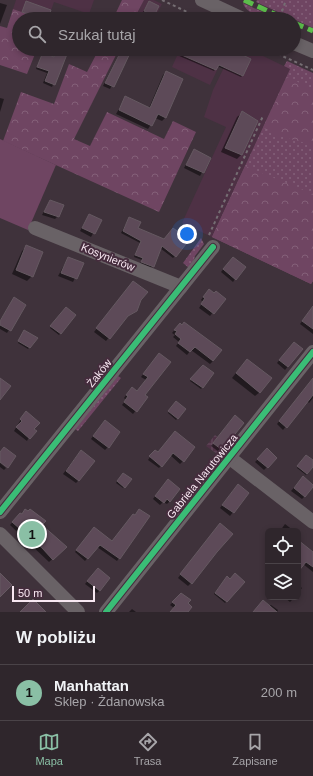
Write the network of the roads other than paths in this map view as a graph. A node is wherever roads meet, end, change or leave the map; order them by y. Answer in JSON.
{"nodes":[{"id":1,"x":202,"y":0,"type":"edge"},
{"id":2,"x":228,"y":12,"type":"edge"},
{"id":3,"x":301,"y":46,"type":"edge"},
{"id":4,"x":313,"y":51,"type":"edge"},
{"id":5,"x":35,"y":228,"type":"dead end"},
{"id":6,"x":213,"y":246,"type":"road end"},
{"id":7,"x":181,"y":287,"type":"junction"},
{"id":8,"x":313,"y":352,"type":"edge"},
{"id":9,"x":230,"y":458,"type":"junction"},
{"id":10,"x":0,"y":512,"type":"edge"},
{"id":11,"x":313,"y":522,"type":"edge"},
{"id":12,"x":0,"y":534,"type":"edge"},
{"id":13,"x":78,"y":612,"type":"edge"},
{"id":14,"x":106,"y":612,"type":"edge"}],
"edges":[{"from":1,"to":2,"type":"street"},
{"from":3,"to":4,"type":"street"},
{"from":5,"to":7,"type":"street","name":"Kosynierów"},
{"from":6,"to":7,"type":"street","name":"Żaków"},
{"from":7,"to":10,"type":"street","name":"Żaków"},
{"from":8,"to":9,"type":"street","name":"Gabriela Narutowicza"},
{"from":9,"to":11,"type":"street"},
{"from":9,"to":14,"type":"street","name":"Gabriela Narutowicza"},
{"from":12,"to":13,"type":"street"}]}
